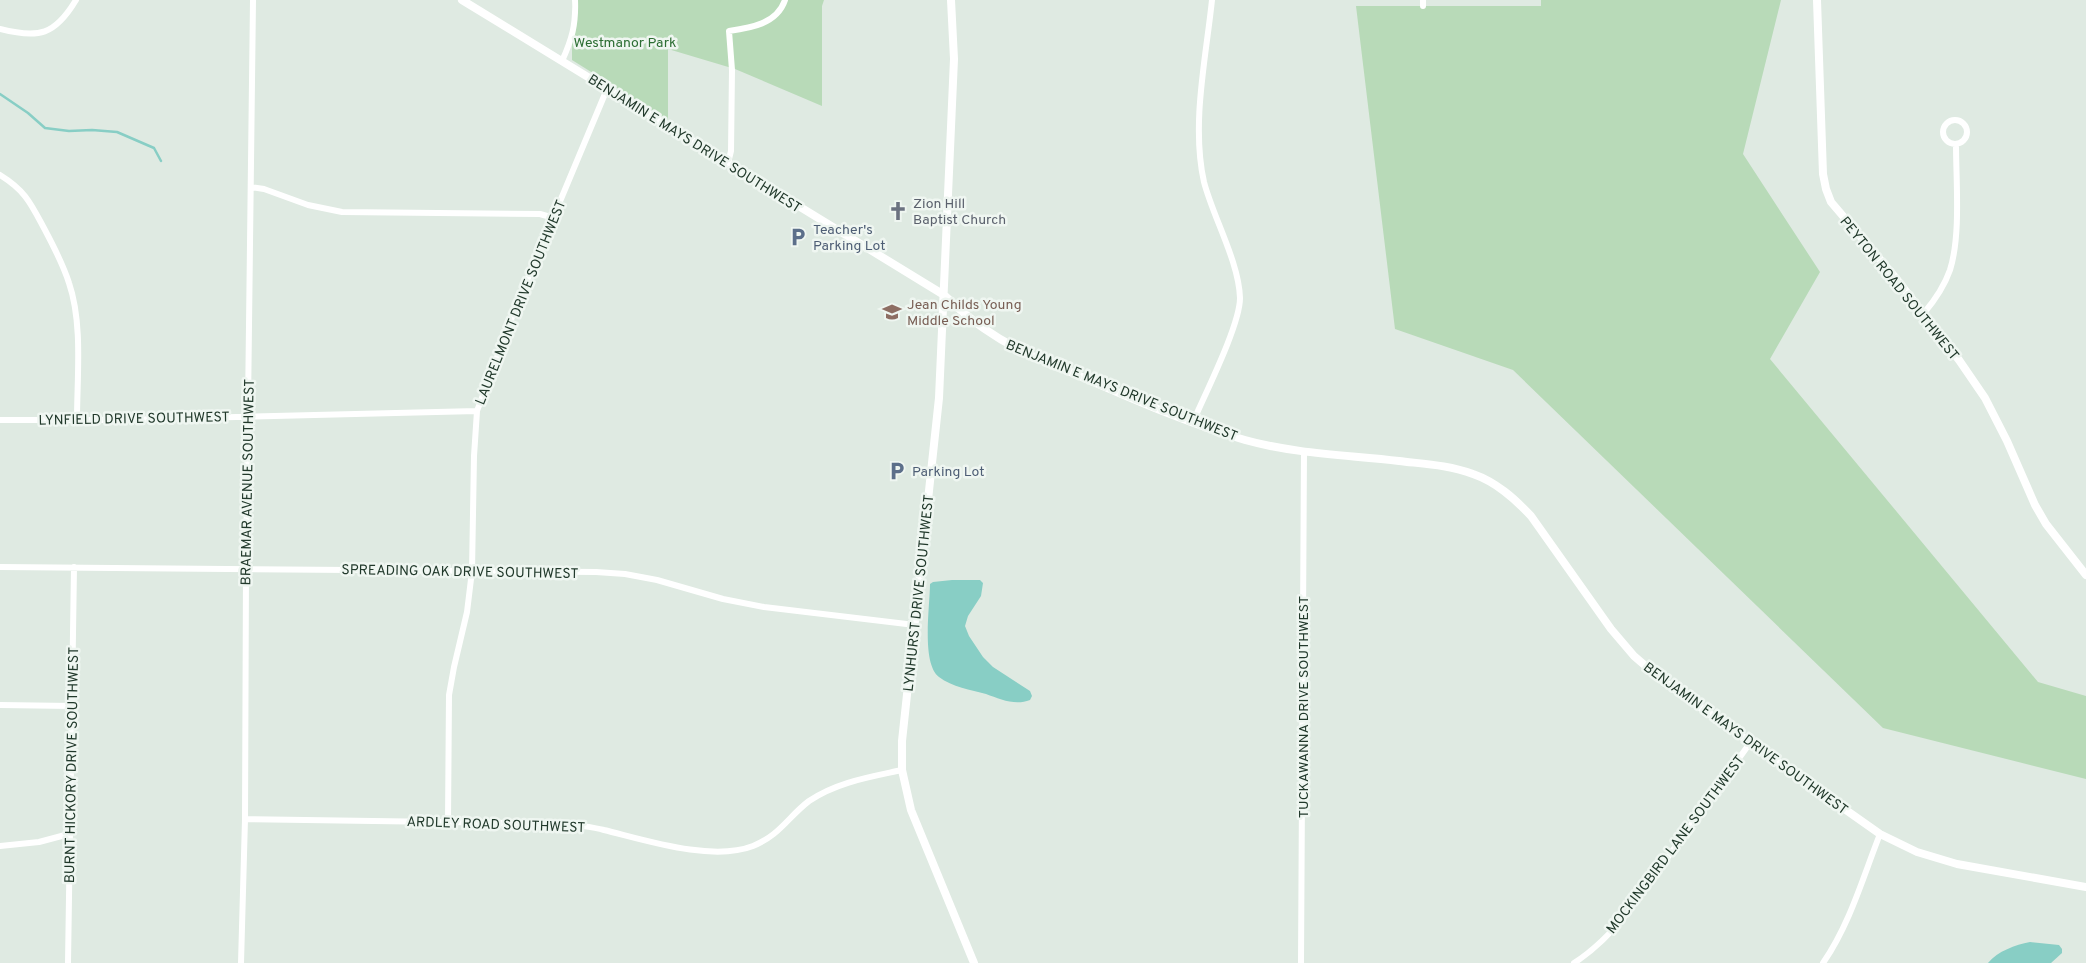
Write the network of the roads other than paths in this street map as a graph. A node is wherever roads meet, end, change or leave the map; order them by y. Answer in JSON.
{"nodes":[{"id":1,"x":76,"y":0,"type":"edge"},
{"id":2,"x":254,"y":0,"type":"edge"},
{"id":3,"x":462,"y":0,"type":"edge"},
{"id":4,"x":575,"y":0,"type":"edge"},
{"id":5,"x":785,"y":0,"type":"edge"},
{"id":6,"x":951,"y":0,"type":"edge"},
{"id":7,"x":1212,"y":0,"type":"edge"},
{"id":8,"x":1817,"y":0,"type":"edge"},
{"id":9,"x":0,"y":29,"type":"edge"},
{"id":10,"x":562,"y":61,"type":"junction"},
{"id":11,"x":606,"y":89,"type":"junction"},
{"id":12,"x":1956,"y":144,"type":"dead end"},
{"id":13,"x":728,"y":163,"type":"junction"},
{"id":14,"x":0,"y":175,"type":"edge"},
{"id":15,"x":251,"y":187,"type":"junction"},
{"id":16,"x":554,"y":218,"type":"junction"},
{"id":17,"x":944,"y":295,"type":"junction"},
{"id":18,"x":1924,"y":313,"type":"junction"},
{"id":19,"x":477,"y":411,"type":"junction"},
{"id":20,"x":248,"y":416,"type":"junction"},
{"id":21,"x":0,"y":420,"type":"edge"},
{"id":22,"x":77,"y":420,"type":"junction"},
{"id":23,"x":1193,"y":422,"type":"junction"},
{"id":24,"x":1304,"y":451,"type":"junction"},
{"id":25,"x":0,"y":566,"type":"edge"},
{"id":26,"x":74,"y":567,"type":"junction"},
{"id":27,"x":246,"y":569,"type":"junction"},
{"id":28,"x":472,"y":571,"type":"junction"},
{"id":29,"x":2086,"y":575,"type":"edge"},
{"id":30,"x":915,"y":625,"type":"junction"},
{"id":31,"x":0,"y":705,"type":"edge"},
{"id":32,"x":72,"y":706,"type":"junction"},
{"id":33,"x":1750,"y":743,"type":"junction"},
{"id":34,"x":902,"y":770,"type":"junction"},
{"id":35,"x":245,"y":819,"type":"junction"},
{"id":36,"x":448,"y":821,"type":"junction"},
{"id":37,"x":69,"y":834,"type":"junction"},
{"id":38,"x":1880,"y":834,"type":"junction"},
{"id":39,"x":0,"y":846,"type":"edge"},
{"id":40,"x":2086,"y":887,"type":"edge"},
{"id":41,"x":68,"y":963,"type":"edge"},
{"id":42,"x":241,"y":963,"type":"edge"},
{"id":43,"x":974,"y":963,"type":"edge"},
{"id":44,"x":1301,"y":963,"type":"edge"},
{"id":45,"x":1574,"y":963,"type":"edge"},
{"id":46,"x":1823,"y":963,"type":"edge"}],
"edges":[{"from":1,"to":9,"type":"street"},
{"from":2,"to":15,"type":"street","name":"BRAEMAR AVENUE SOUTHWEST"},
{"from":3,"to":10,"type":"street","name":"BENJAMIN E MAYS DRIVE SOUTHWEST"},
{"from":4,"to":10,"type":"street"},
{"from":5,"to":13,"type":"street"},
{"from":6,"to":17,"type":"street","name":"LYNHURST DRIVE SOUTHWEST"},
{"from":7,"to":23,"type":"street"},
{"from":8,"to":18,"type":"street","name":"PEYTON ROAD SOUTHWEST"},
{"from":10,"to":11,"type":"street","name":"BENJAMIN E MAYS DRIVE SOUTHWEST"},
{"from":11,"to":13,"type":"street","name":"BENJAMIN E MAYS DRIVE SOUTHWEST"},
{"from":11,"to":16,"type":"street","name":"LAURELMONT DRIVE SOUTHWEST"},
{"from":12,"to":18,"type":"street"},
{"from":13,"to":17,"type":"street","name":"BENJAMIN E MAYS DRIVE SOUTHWEST"},
{"from":14,"to":22,"type":"street"},
{"from":15,"to":16,"type":"street"},
{"from":15,"to":20,"type":"street","name":"BRAEMAR AVENUE SOUTHWEST"},
{"from":16,"to":19,"type":"street","name":"LAURELMONT DRIVE SOUTHWEST"},
{"from":17,"to":23,"type":"street","name":"BENJAMIN E MAYS DRIVE SOUTHWEST"},
{"from":17,"to":30,"type":"street","name":"LYNHURST DRIVE SOUTHWEST"},
{"from":18,"to":29,"type":"street","name":"PEYTON ROAD SOUTHWEST"},
{"from":19,"to":20,"type":"street","name":"LYNFIELD DRIVE SOUTHWEST"},
{"from":19,"to":28,"type":"street","name":"LAURELMONT DRIVE SOUTHWEST"},
{"from":20,"to":22,"type":"street","name":"LYNFIELD DRIVE SOUTHWEST"},
{"from":20,"to":27,"type":"street","name":"BRAEMAR AVENUE SOUTHWEST"},
{"from":21,"to":22,"type":"street","name":"LYNFIELD DRIVE SOUTHWEST"},
{"from":23,"to":24,"type":"street","name":"BENJAMIN E MAYS DRIVE SOUTHWEST"},
{"from":24,"to":33,"type":"street","name":"BENJAMIN E MAYS DRIVE SOUTHWEST"},
{"from":24,"to":44,"type":"street","name":"TUCKAWANNA DRIVE SOUTHWEST"},
{"from":25,"to":26,"type":"street","name":"SPREADING OAK DRIVE SOUTHWEST"},
{"from":26,"to":27,"type":"street","name":"SPREADING OAK DRIVE SOUTHWEST"},
{"from":26,"to":32,"type":"street","name":"BURNT HICKORY DRIVE SOUTHWEST"},
{"from":27,"to":28,"type":"street","name":"SPREADING OAK DRIVE SOUTHWEST"},
{"from":27,"to":35,"type":"street","name":"BRAEMAR AVENUE SOUTHWEST"},
{"from":28,"to":30,"type":"street","name":"SPREADING OAK DRIVE SOUTHWEST"},
{"from":28,"to":36,"type":"street","name":"LAURELMONT DRIVE SOUTHWEST"},
{"from":30,"to":34,"type":"street","name":"LYNHURST DRIVE SOUTHWEST"},
{"from":31,"to":32,"type":"street"},
{"from":32,"to":37,"type":"street","name":"BURNT HICKORY DRIVE SOUTHWEST"},
{"from":33,"to":38,"type":"street","name":"BENJAMIN E MAYS DRIVE SOUTHWEST"},
{"from":33,"to":45,"type":"street","name":"MOCKINGBIRD LANE SOUTHWEST"},
{"from":34,"to":36,"type":"street","name":"ARDLEY ROAD SOUTHWEST"},
{"from":34,"to":43,"type":"street","name":"LYNHURST DRIVE SOUTHWEST"},
{"from":35,"to":36,"type":"street","name":"ARDLEY ROAD SOUTHWEST"},
{"from":35,"to":42,"type":"street","name":"BRAEMAR AVENUE SOUTHWEST"},
{"from":37,"to":39,"type":"street"},
{"from":37,"to":41,"type":"street","name":"BURNT HICKORY DRIVE SOUTHWEST"},
{"from":38,"to":40,"type":"street","name":"BENJAMIN E MAYS DRIVE SOUTHWEST"},
{"from":38,"to":46,"type":"street"}]}
